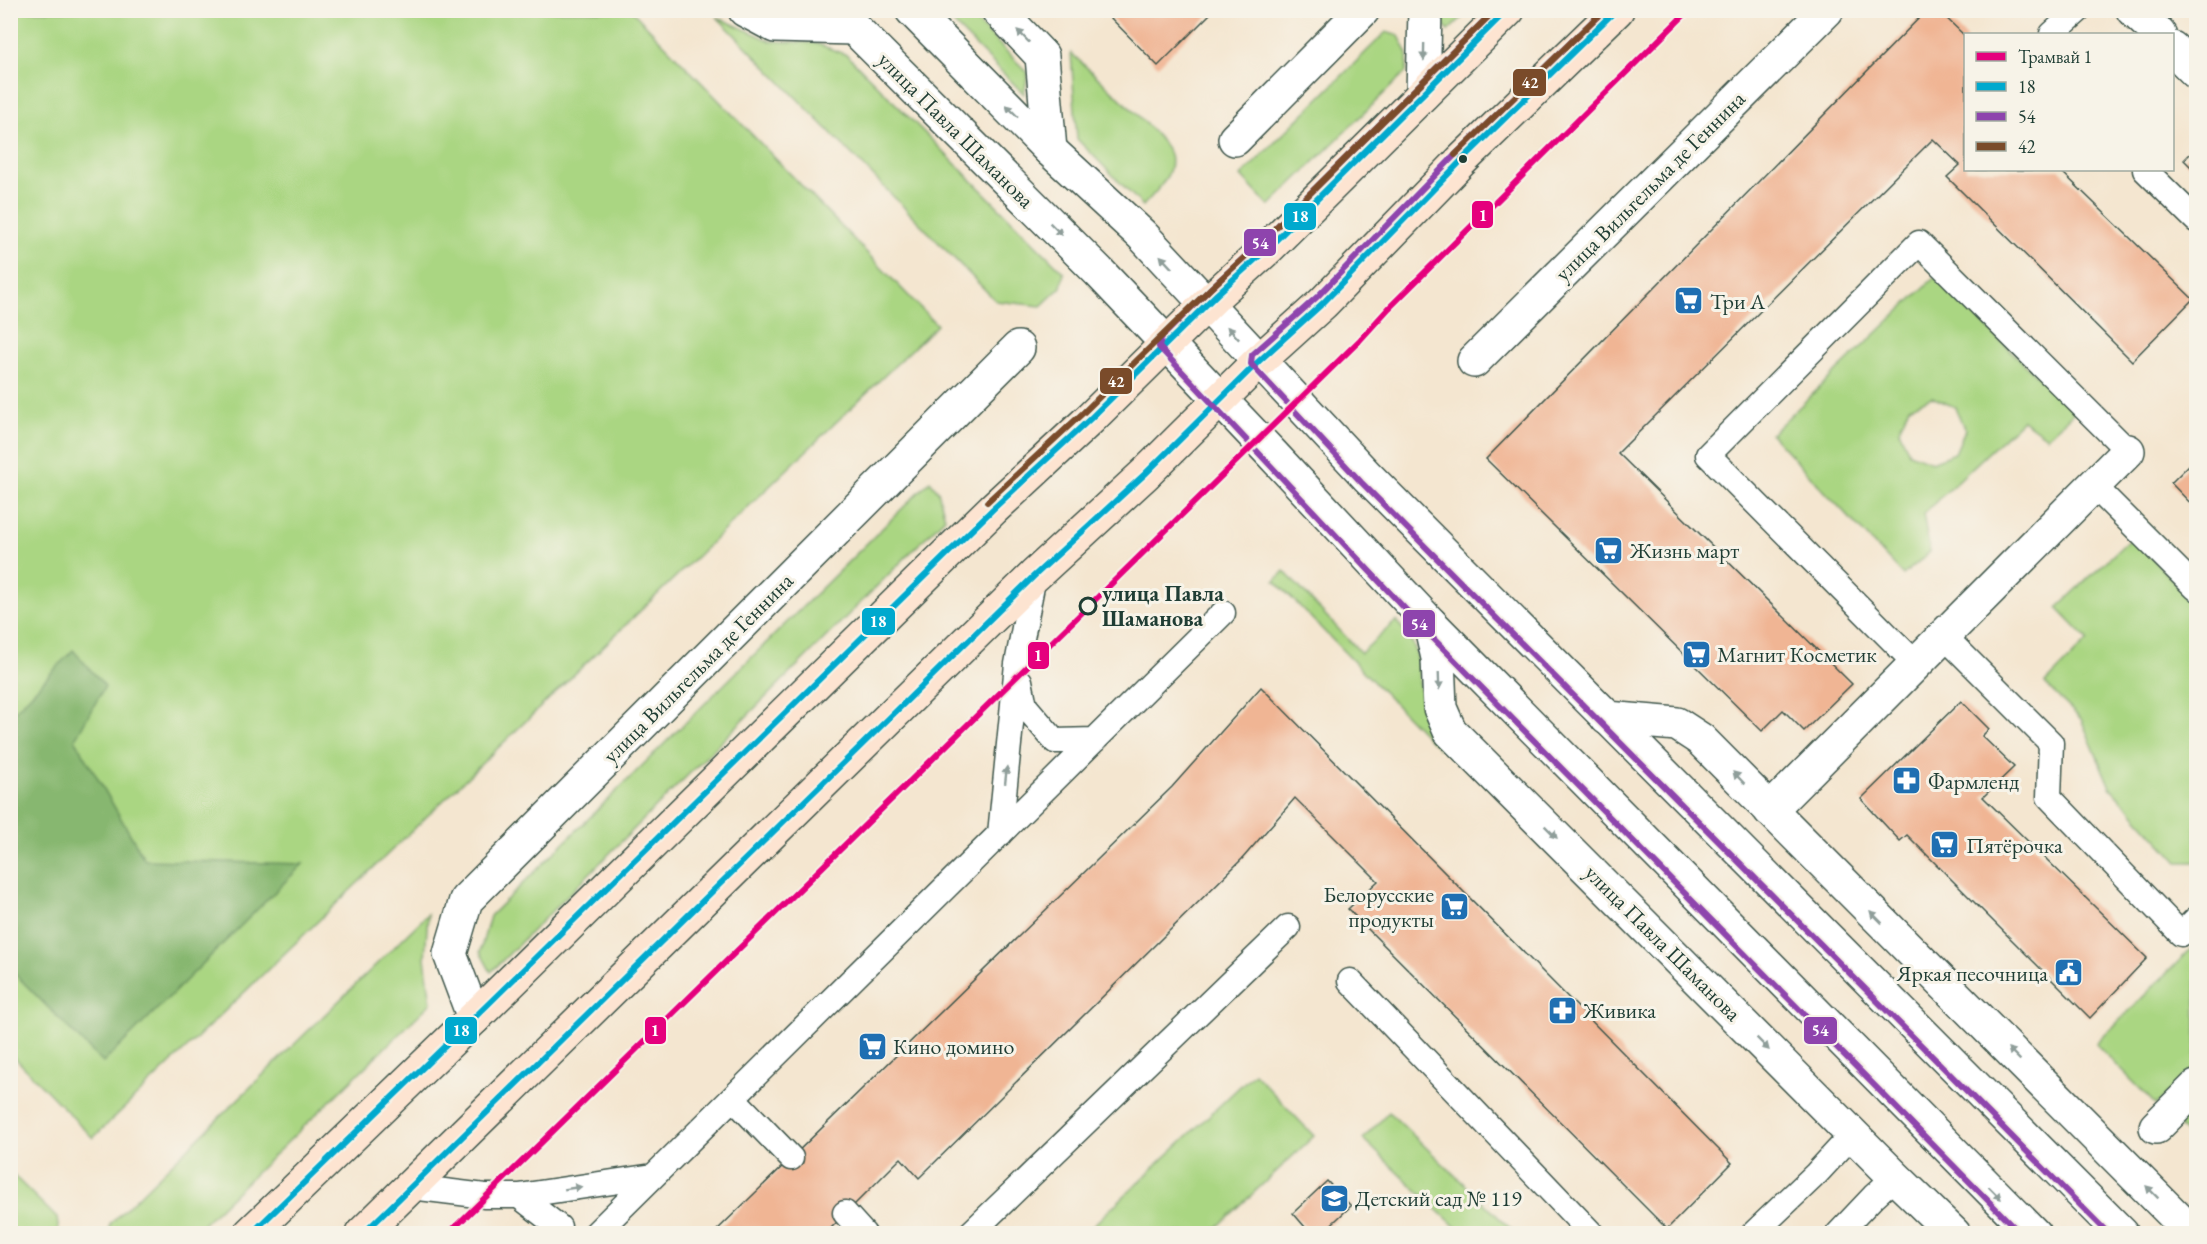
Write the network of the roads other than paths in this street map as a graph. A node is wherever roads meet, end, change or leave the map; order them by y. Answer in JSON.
{"nodes":[{"id":1,"x":745,"y":10,"type":"edge"},
{"id":2,"x":912,"y":10,"type":"edge"},
{"id":3,"x":998,"y":10,"type":"edge"},
{"id":4,"x":1363,"y":10,"type":"edge"},
{"id":5,"x":1425,"y":10,"type":"edge"},
{"id":6,"x":1508,"y":10,"type":"edge"},
{"id":7,"x":1617,"y":10,"type":"edge"},
{"id":8,"x":1827,"y":10,"type":"edge"},
{"id":9,"x":2079,"y":10,"type":"edge"},
{"id":10,"x":2133,"y":10,"type":"edge"},
{"id":11,"x":845,"y":19,"type":"edge"},
{"id":12,"x":2053,"y":33,"type":"edge"},
{"id":13,"x":2158,"y":33,"type":"edge"},
{"id":14,"x":2174,"y":50,"type":"edge"},
{"id":15,"x":2196,"y":72,"type":"edge"},
{"id":16,"x":1424,"y":94,"type":"junction"},
{"id":17,"x":1235,"y":139,"type":"dead end"},
{"id":18,"x":1050,"y":150,"type":"junction"},
{"id":19,"x":2146,"y":171,"type":"edge"},
{"id":20,"x":2196,"y":219,"type":"edge"},
{"id":21,"x":1206,"y":304,"type":"junction"},
{"id":22,"x":1167,"y":344,"type":"junction"},
{"id":23,"x":1018,"y":348,"type":"dead end"},
{"id":24,"x":1259,"y":361,"type":"junction"},
{"id":25,"x":1474,"y":361,"type":"dead end"},
{"id":26,"x":1220,"y":401,"type":"junction"},
{"id":27,"x":2127,"y":451,"type":"joint"},
{"id":28,"x":2094,"y":486,"type":"junction"},
{"id":29,"x":1034,"y":576,"type":"junction"},
{"id":30,"x":2196,"y":588,"type":"edge"},
{"id":31,"x":1223,"y":613,"type":"dead end"},
{"id":32,"x":1430,"y":623,"type":"junction"},
{"id":33,"x":1944,"y":636,"type":"junction"},
{"id":34,"x":1017,"y":664,"type":"junction"},
{"id":35,"x":1916,"y":664,"type":"junction"},
{"id":36,"x":1607,"y":718,"type":"junction"},
{"id":37,"x":1095,"y":740,"type":"junction"},
{"id":38,"x":1770,"y":810,"type":"junction"},
{"id":39,"x":1000,"y":834,"type":"junction"},
{"id":40,"x":2196,"y":919,"type":"edge"},
{"id":41,"x":1288,"y":927,"type":"dead end"},
{"id":42,"x":1350,"y":981,"type":"dead end"},
{"id":43,"x":474,"y":1018,"type":"junction"},
{"id":44,"x":2196,"y":1087,"type":"edge"},
{"id":45,"x":733,"y":1098,"type":"junction"},
{"id":46,"x":2156,"y":1127,"type":"dead end"},
{"id":47,"x":1853,"y":1134,"type":"junction"},
{"id":48,"x":791,"y":1158,"type":"dead end"},
{"id":49,"x":654,"y":1176,"type":"junction"},
{"id":50,"x":1895,"y":1177,"type":"junction"},
{"id":51,"x":411,"y":1187,"type":"junction"},
{"id":52,"x":519,"y":1196,"type":"junction"},
{"id":53,"x":845,"y":1213,"type":"dead end"},
{"id":54,"x":250,"y":1233,"type":"edge"},
{"id":55,"x":362,"y":1233,"type":"edge"},
{"id":56,"x":559,"y":1233,"type":"edge"},
{"id":57,"x":595,"y":1233,"type":"edge"},
{"id":58,"x":864,"y":1233,"type":"edge"},
{"id":59,"x":970,"y":1233,"type":"edge"},
{"id":60,"x":1593,"y":1233,"type":"edge"},
{"id":61,"x":1753,"y":1233,"type":"edge"},
{"id":62,"x":1838,"y":1233,"type":"edge"},
{"id":63,"x":1954,"y":1233,"type":"edge"},
{"id":64,"x":2034,"y":1233,"type":"edge"},
{"id":65,"x":2122,"y":1233,"type":"edge"},
{"id":66,"x":2193,"y":1233,"type":"edge"}],
"edges":[{"from":1,"to":11,"type":"street","name":"улица Павла Шаманова"},
{"from":18,"to":2,"type":"street","one_way":true},
{"from":18,"to":3,"type":"street","one_way":true},
{"from":4,"to":17,"type":"street"},
{"from":5,"to":16,"type":"street","one_way":true},
{"from":6,"to":16,"type":"main road"},
{"from":7,"to":24,"type":"main road"},
{"from":8,"to":25,"type":"street","name":"улица Вильгельма де Геннина"},
{"from":9,"to":12,"type":"lane"},
{"from":10,"to":13,"type":"street"},
{"from":11,"to":22,"type":"street","name":"улица Павла Шаманова","one_way":true},
{"from":14,"to":15,"type":"street"},
{"from":16,"to":21,"type":"main road"},
{"from":21,"to":18,"type":"street","one_way":true},
{"from":19,"to":20,"type":"lane"},
{"from":21,"to":22,"type":"main road"},
{"from":24,"to":21,"type":"street","one_way":true},
{"from":22,"to":26,"type":"street","name":"улица Павла Шаманова"},
{"from":22,"to":43,"type":"main road"},
{"from":23,"to":43,"type":"street","name":"улица Вильгельма де Геннина"},
{"from":24,"to":26,"type":"main road"},
{"from":24,"to":36,"type":"street"},
{"from":26,"to":29,"type":"main road"},
{"from":26,"to":32,"type":"street","name":"улица Павла Шаманова"},
{"from":27,"to":28,"type":"street"},
{"from":27,"to":35,"type":"lane"},
{"from":28,"to":30,"type":"lane"},
{"from":28,"to":33,"type":"street"},
{"from":29,"to":34,"type":"lane"},
{"from":29,"to":51,"type":"main road"},
{"from":31,"to":37,"type":"lane"},
{"from":32,"to":47,"type":"street","name":"улица Павла Шаманова","one_way":true},
{"from":32,"to":64,"type":"street","name":"улица Павла Шаманова","one_way":true},
{"from":33,"to":35,"type":"street"},
{"from":33,"to":40,"type":"lane"},
{"from":34,"to":37,"type":"lane"},
{"from":39,"to":34,"type":"lane","one_way":true},
{"from":35,"to":38,"type":"street"},
{"from":38,"to":36,"type":"street","one_way":true},
{"from":36,"to":65,"type":"street"},
{"from":37,"to":39,"type":"lane"},
{"from":66,"to":38,"type":"street","one_way":true},
{"from":39,"to":45,"type":"lane"},
{"from":41,"to":59,"type":"lane"},
{"from":42,"to":60,"type":"lane"},
{"from":43,"to":54,"type":"main road"},
{"from":44,"to":46,"type":"street"},
{"from":45,"to":48,"type":"lane"},
{"from":45,"to":49,"type":"lane"},
{"from":47,"to":50,"type":"street","name":"улица Павла Шаманова"},
{"from":47,"to":61,"type":"lane"},
{"from":52,"to":49,"type":"lane","one_way":true},
{"from":49,"to":57,"type":"lane"},
{"from":50,"to":62,"type":"lane"},
{"from":50,"to":63,"type":"street","name":"улица Павла Шаманова"},
{"from":51,"to":52,"type":"lane"},
{"from":51,"to":55,"type":"main road"},
{"from":52,"to":56,"type":"lane"},
{"from":53,"to":58,"type":"lane"}]}
